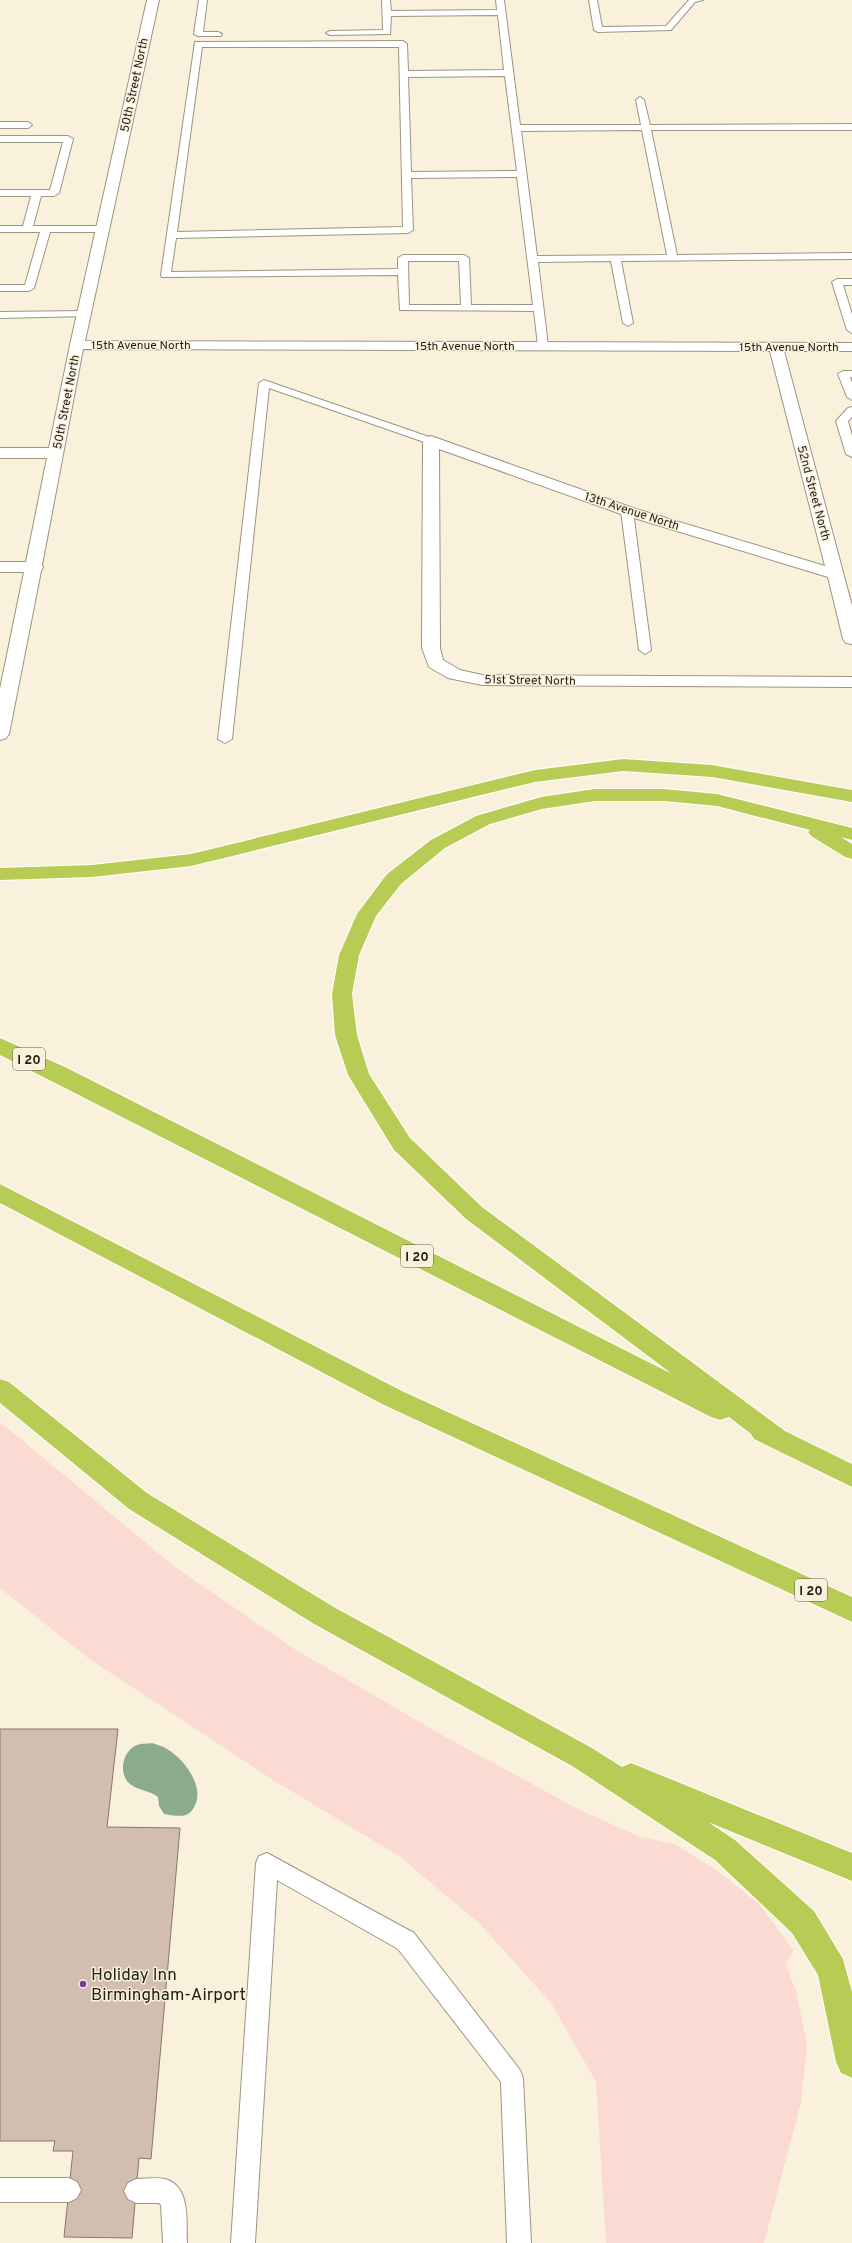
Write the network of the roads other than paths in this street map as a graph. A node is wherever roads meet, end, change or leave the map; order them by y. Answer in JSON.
{"nodes":[{"id":1,"x":153,"y":0,"type":"edge"},
{"id":2,"x":202,"y":0,"type":"edge"},
{"id":3,"x":386,"y":0,"type":"edge"},
{"id":4,"x":500,"y":0,"type":"edge"},
{"id":5,"x":593,"y":0,"type":"edge"},
{"id":6,"x":699,"y":0,"type":"edge"},
{"id":7,"x":502,"y":12,"type":"junction"},
{"id":8,"x":387,"y":14,"type":"junction"},
{"id":9,"x":324,"y":33,"type":"dead end"},
{"id":10,"x":229,"y":34,"type":"dead end"},
{"id":11,"x":510,"y":73,"type":"junction"},
{"id":12,"x":404,"y":74,"type":"junction"},
{"id":13,"x":640,"y":100,"type":"dead end"},
{"id":14,"x":0,"y":125,"type":"edge"},
{"id":15,"x":28,"y":125,"type":"dead end"},
{"id":16,"x":852,"y":127,"type":"edge"},
{"id":17,"x":516,"y":128,"type":"junction"},
{"id":18,"x":647,"y":128,"type":"junction"},
{"id":19,"x":0,"y":139,"type":"edge"},
{"id":20,"x":522,"y":174,"type":"junction"},
{"id":21,"x":406,"y":175,"type":"junction"},
{"id":22,"x":0,"y":193,"type":"edge"},
{"id":23,"x":37,"y":193,"type":"junction"},
{"id":24,"x":0,"y":229,"type":"edge"},
{"id":25,"x":27,"y":229,"type":"junction"},
{"id":26,"x":46,"y":229,"type":"junction"},
{"id":27,"x":102,"y":229,"type":"junction"},
{"id":28,"x":171,"y":235,"type":"junction"},
{"id":29,"x":852,"y":256,"type":"edge"},
{"id":30,"x":615,"y":258,"type":"junction"},
{"id":31,"x":673,"y":258,"type":"junction"},
{"id":32,"x":532,"y":259,"type":"junction"},
{"id":33,"x":403,"y":272,"type":"junction"},
{"id":34,"x":852,"y":282,"type":"edge"},
{"id":35,"x":0,"y":288,"type":"edge"},
{"id":36,"x":466,"y":308,"type":"junction"},
{"id":37,"x":538,"y":308,"type":"junction"},
{"id":38,"x":84,"y":314,"type":"junction"},
{"id":39,"x":0,"y":315,"type":"edge"},
{"id":40,"x":628,"y":322,"type":"dead end"},
{"id":41,"x":852,"y":330,"type":"edge"},
{"id":42,"x":77,"y":345,"type":"junction"},
{"id":43,"x":543,"y":346,"type":"junction"},
{"id":44,"x":776,"y":346,"type":"junction"},
{"id":45,"x":852,"y":347,"type":"edge"},
{"id":46,"x":852,"y":374,"type":"edge"},
{"id":47,"x":852,"y":398,"type":"edge"},
{"id":48,"x":852,"y":410,"type":"edge"},
{"id":49,"x":431,"y":441,"type":"junction"},
{"id":50,"x":56,"y":453,"type":"junction"},
{"id":51,"x":0,"y":454,"type":"edge"},
{"id":52,"x":852,"y":454,"type":"edge"},
{"id":53,"x":627,"y":511,"type":"junction"},
{"id":54,"x":0,"y":567,"type":"edge"},
{"id":55,"x":35,"y":567,"type":"junction"},
{"id":56,"x":835,"y":574,"type":"junction"},
{"id":57,"x":852,"y":639,"type":"edge"},
{"id":58,"x":645,"y":650,"type":"dead end"},
{"id":59,"x":852,"y":682,"type":"edge"},
{"id":60,"x":5,"y":690,"type":"edge"},
{"id":61,"x":0,"y":734,"type":"edge"},
{"id":62,"x":225,"y":739,"type":"dead end"},
{"id":63,"x":712,"y":771,"type":"junction"},
{"id":64,"x":852,"y":796,"type":"edge"},
{"id":65,"x":852,"y":804,"type":"edge"},
{"id":66,"x":799,"y":820,"type":"junction"},
{"id":67,"x":852,"y":834,"type":"edge"},
{"id":68,"x":852,"y":852,"type":"edge"},
{"id":69,"x":0,"y":874,"type":"edge"},
{"id":70,"x":0,"y":1046,"type":"edge"},
{"id":71,"x":0,"y":1193,"type":"edge"},
{"id":72,"x":0,"y":1389,"type":"edge"},
{"id":73,"x":776,"y":1438,"type":"junction"},
{"id":74,"x":852,"y":1476,"type":"edge"},
{"id":75,"x":852,"y":1610,"type":"edge"},
{"id":76,"x":582,"y":1757,"type":"junction"},
{"id":77,"x":852,"y":1867,"type":"edge"},
{"id":78,"x":852,"y":2062,"type":"edge"},
{"id":79,"x":0,"y":2190,"type":"edge"},
{"id":80,"x":68,"y":2190,"type":"dead end"},
{"id":81,"x":136,"y":2191,"type":"dead end"},
{"id":82,"x":175,"y":2243,"type":"edge"},
{"id":83,"x":243,"y":2243,"type":"edge"},
{"id":84,"x":519,"y":2243,"type":"edge"}],
"edges":[{"from":1,"to":27,"type":"street","name":"50th Street North"},
{"from":2,"to":10,"type":"lane"},
{"from":3,"to":8,"type":"lane"},
{"from":4,"to":7,"type":"lane"},
{"from":5,"to":6,"type":"lane"},
{"from":7,"to":8,"type":"lane"},
{"from":7,"to":11,"type":"lane"},
{"from":8,"to":9,"type":"lane"},
{"from":11,"to":12,"type":"lane"},
{"from":11,"to":17,"type":"lane"},
{"from":12,"to":21,"type":"lane"},
{"from":12,"to":28,"type":"lane"},
{"from":13,"to":18,"type":"lane"},
{"from":14,"to":15,"type":"lane"},
{"from":16,"to":18,"type":"lane"},
{"from":17,"to":18,"type":"lane"},
{"from":17,"to":20,"type":"lane"},
{"from":18,"to":31,"type":"lane"},
{"from":19,"to":23,"type":"lane"},
{"from":20,"to":21,"type":"lane"},
{"from":20,"to":32,"type":"lane"},
{"from":21,"to":28,"type":"lane"},
{"from":22,"to":23,"type":"lane"},
{"from":23,"to":25,"type":"lane"},
{"from":24,"to":25,"type":"lane"},
{"from":25,"to":26,"type":"lane"},
{"from":26,"to":27,"type":"lane"},
{"from":26,"to":35,"type":"lane"},
{"from":27,"to":38,"type":"street","name":"50th Street North"},
{"from":28,"to":33,"type":"lane"},
{"from":29,"to":31,"type":"lane"},
{"from":30,"to":31,"type":"lane"},
{"from":30,"to":32,"type":"lane"},
{"from":30,"to":40,"type":"lane"},
{"from":32,"to":37,"type":"lane"},
{"from":33,"to":36,"type":"lane"},
{"from":33,"to":36,"type":"lane"},
{"from":34,"to":41,"type":"lane"},
{"from":36,"to":37,"type":"lane"},
{"from":37,"to":43,"type":"lane"},
{"from":38,"to":39,"type":"lane"},
{"from":38,"to":42,"type":"street","name":"50th Street North"},
{"from":42,"to":43,"type":"street","name":"15th Avenue North"},
{"from":42,"to":50,"type":"street","name":"50th Street North"},
{"from":43,"to":44,"type":"street","name":"15th Avenue North"},
{"from":44,"to":45,"type":"street","name":"15th Avenue North"},
{"from":44,"to":56,"type":"street","name":"52nd Street North"},
{"from":46,"to":47,"type":"lane"},
{"from":48,"to":52,"type":"lane"},
{"from":49,"to":53,"type":"street","name":"13th Avenue North"},
{"from":49,"to":59,"type":"street","name":"51st Street North"},
{"from":49,"to":62,"type":"lane"},
{"from":50,"to":51,"type":"street"},
{"from":50,"to":55,"type":"street","name":"50th Street North"},
{"from":53,"to":56,"type":"street","name":"13th Avenue North"},
{"from":53,"to":58,"type":"lane"},
{"from":54,"to":55,"type":"street"},
{"from":55,"to":60,"type":"street","name":"50th Street North"},
{"from":56,"to":57,"type":"street","name":"52nd Street North"},
{"from":60,"to":61,"type":"street","name":"50th Street North"},
{"from":63,"to":64,"type":"highway"},
{"from":63,"to":65,"type":"highway"},
{"from":63,"to":69,"type":"highway"},
{"from":66,"to":67,"type":"highway"},
{"from":66,"to":68,"type":"highway"},
{"from":66,"to":73,"type":"highway"},
{"from":70,"to":73,"type":"highway","number":"I 20"},
{"from":71,"to":75,"type":"highway","number":"I 20"},
{"from":72,"to":76,"type":"highway"},
{"from":73,"to":74,"type":"highway","number":"I 20"},
{"from":76,"to":77,"type":"highway"},
{"from":76,"to":78,"type":"highway"},
{"from":79,"to":80,"type":"lane"},
{"from":81,"to":82,"type":"lane"},
{"from":83,"to":84,"type":"lane"}]}
